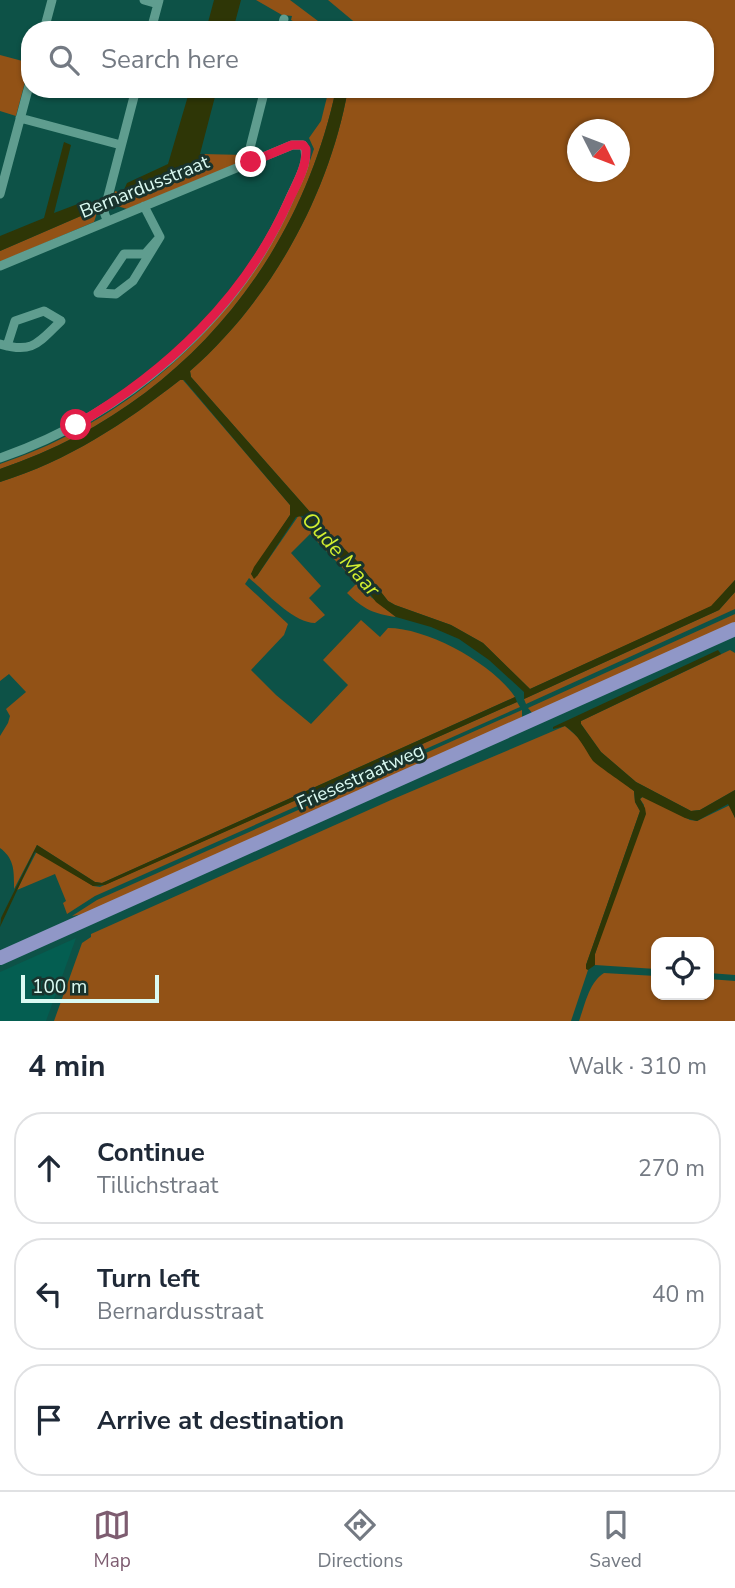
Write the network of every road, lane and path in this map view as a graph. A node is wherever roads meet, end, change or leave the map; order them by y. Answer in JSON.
{"nodes":[{"id":1,"x":52,"y":0,"type":"edge"},
{"id":2,"x":144,"y":0,"type":"edge"},
{"id":3,"x":159,"y":2,"type":"edge"},
{"id":4,"x":46,"y":21,"type":"edge"},
{"id":5,"x":154,"y":21,"type":"edge"},
{"id":6,"x":26,"y":98,"type":"edge"},
{"id":7,"x":134,"y":98,"type":"edge"},
{"id":8,"x":263,"y":98,"type":"edge"},
{"id":9,"x":20,"y":118,"type":"junction"},
{"id":10,"x":121,"y":145,"type":"junction"},
{"id":11,"x":251,"y":162,"type":"junction"},
{"id":12,"x":3,"y":171,"type":"edge"},
{"id":13,"x":0,"y":194,"type":"edge"},
{"id":14,"x":144,"y":206,"type":"junction"},
{"id":15,"x":107,"y":220,"type":"junction"},
{"id":16,"x":160,"y":237,"type":"junction"},
{"id":17,"x":0,"y":266,"type":"edge"},
{"id":18,"x":4,"y":345,"type":"edge"},
{"id":19,"x":0,"y":458,"type":"edge"},
{"id":20,"x":735,"y":629,"type":"edge"},
{"id":21,"x":0,"y":958,"type":"edge"}],
"edges":[{"from":1,"to":4,"type":"street"},
{"from":2,"to":3,"type":"street"},
{"from":3,"to":5,"type":"street"},
{"from":6,"to":9,"type":"street"},
{"from":7,"to":10,"type":"street"},
{"from":8,"to":11,"type":"street"},
{"from":9,"to":10,"type":"street"},
{"from":9,"to":12,"type":"street"},
{"from":10,"to":15,"type":"street"},
{"from":11,"to":14,"type":"street","name":"Bernardusstraat"},
{"from":11,"to":19,"type":"street","name":"Bernardusstraat"},
{"from":12,"to":13,"type":"street"},
{"from":14,"to":15,"type":"street","name":"Bernardusstraat"},
{"from":14,"to":16,"type":"street"},
{"from":15,"to":17,"type":"street","name":"Bernardusstraat"},
{"from":16,"to":16,"type":"street"},
{"from":18,"to":18,"type":"street"},
{"from":20,"to":21,"type":"main road","name":"Friesestraatweg"}]}
